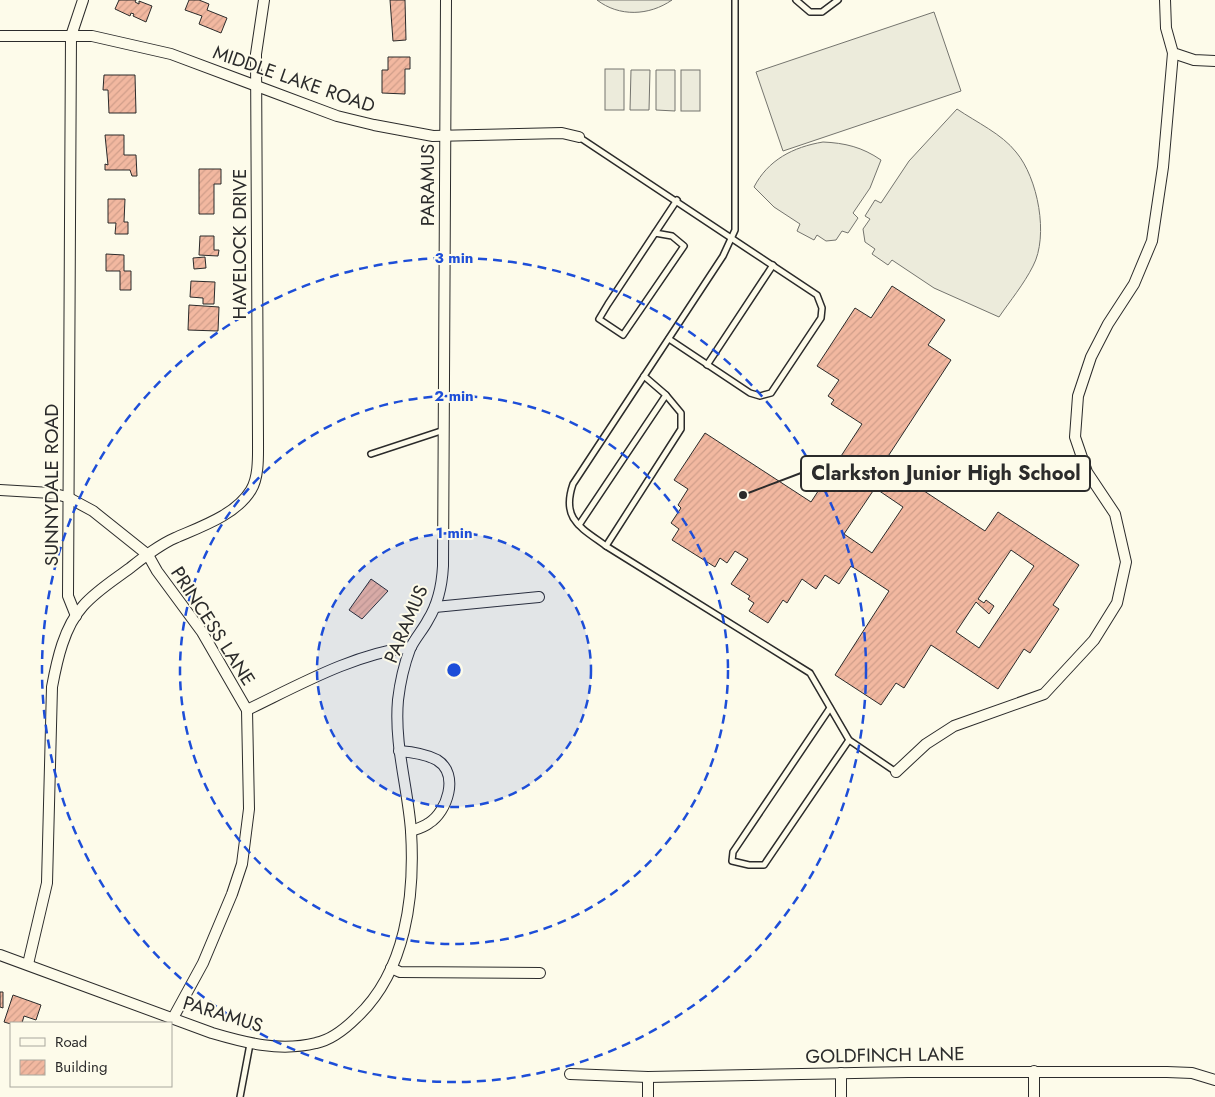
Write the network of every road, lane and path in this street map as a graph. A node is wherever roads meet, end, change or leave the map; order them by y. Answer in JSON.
{"nodes":[{"id":1,"x":83,"y":0,"type":"edge"},
{"id":2,"x":264,"y":0,"type":"edge"},
{"id":3,"x":446,"y":0,"type":"edge"},
{"id":4,"x":735,"y":0,"type":"edge"},
{"id":5,"x":796,"y":0,"type":"edge"},
{"id":6,"x":838,"y":0,"type":"edge"},
{"id":7,"x":1165,"y":0,"type":"edge"},
{"id":8,"x":0,"y":36,"type":"edge"},
{"id":9,"x":71,"y":36,"type":"junction"},
{"id":10,"x":1173,"y":53,"type":"junction"},
{"id":11,"x":1215,"y":61,"type":"edge"},
{"id":12,"x":256,"y":84,"type":"junction"},
{"id":13,"x":445,"y":136,"type":"junction"},
{"id":14,"x":579,"y":137,"type":"joint"},
{"id":15,"x":677,"y":200,"type":"junction"},
{"id":16,"x":655,"y":233,"type":"junction"},
{"id":17,"x":733,"y":238,"type":"junction"},
{"id":18,"x":773,"y":265,"type":"junction"},
{"id":19,"x":668,"y":339,"type":"junction"},
{"id":20,"x":707,"y":365,"type":"junction"},
{"id":21,"x":644,"y":376,"type":"junction"},
{"id":22,"x":666,"y":395,"type":"junction"},
{"id":23,"x":444,"y":430,"type":"junction"},
{"id":24,"x":371,"y":454,"type":"dead end"},
{"id":25,"x":0,"y":490,"type":"edge"},
{"id":26,"x":68,"y":497,"type":"junction"},
{"id":27,"x":578,"y":525,"type":"junction"},
{"id":28,"x":606,"y":546,"type":"junction"},
{"id":29,"x":148,"y":555,"type":"junction"},
{"id":30,"x":538,"y":597,"type":"dead end"},
{"id":31,"x":435,"y":607,"type":"junction"},
{"id":32,"x":76,"y":616,"type":"junction"},
{"id":33,"x":411,"y":647,"type":"junction"},
{"id":34,"x":830,"y":708,"type":"junction"},
{"id":35,"x":247,"y":710,"type":"junction"},
{"id":36,"x":850,"y":740,"type":"junction"},
{"id":37,"x":400,"y":751,"type":"junction"},
{"id":38,"x":896,"y":772,"type":"joint"},
{"id":39,"x":411,"y":831,"type":"junction"},
{"id":40,"x":0,"y":955,"type":"edge"},
{"id":41,"x":28,"y":964,"type":"junction"},
{"id":42,"x":391,"y":968,"type":"junction"},
{"id":43,"x":540,"y":974,"type":"dead end"},
{"id":44,"x":173,"y":1018,"type":"junction"},
{"id":45,"x":250,"y":1044,"type":"junction"},
{"id":46,"x":1034,"y":1071,"type":"junction"},
{"id":47,"x":841,"y":1073,"type":"junction"},
{"id":48,"x":570,"y":1074,"type":"dead end"},
{"id":49,"x":648,"y":1077,"type":"junction"},
{"id":50,"x":1215,"y":1080,"type":"edge"},
{"id":51,"x":240,"y":1097,"type":"edge"},
{"id":52,"x":648,"y":1097,"type":"edge"},
{"id":53,"x":841,"y":1097,"type":"edge"},
{"id":54,"x":1034,"y":1097,"type":"edge"}],
"edges":[{"from":1,"to":9,"type":"street","name":"SUNNYDALE ROAD"},
{"from":2,"to":12,"type":"street","name":"HAVELOCK DRIVE"},
{"from":3,"to":13,"type":"street","name":"PARAMUS"},
{"from":4,"to":17,"type":"lane"},
{"from":5,"to":6,"type":"lane"},
{"from":7,"to":10,"type":"street"},
{"from":8,"to":9,"type":"street","name":"MIDDLE LAKE ROAD"},
{"from":9,"to":12,"type":"street","name":"MIDDLE LAKE ROAD"},
{"from":9,"to":26,"type":"street","name":"SUNNYDALE ROAD"},
{"from":10,"to":11,"type":"street"},
{"from":10,"to":38,"type":"street"},
{"from":12,"to":13,"type":"street","name":"MIDDLE LAKE ROAD"},
{"from":12,"to":29,"type":"street","name":"HAVELOCK DRIVE"},
{"from":13,"to":14,"type":"street","name":"MIDDLE LAKE ROAD"},
{"from":13,"to":23,"type":"street","name":"PARAMUS"},
{"from":14,"to":15,"type":"lane"},
{"from":15,"to":16,"type":"lane"},
{"from":15,"to":17,"type":"lane"},
{"from":16,"to":16,"type":"lane"},
{"from":17,"to":18,"type":"lane"},
{"from":17,"to":19,"type":"lane"},
{"from":18,"to":20,"type":"lane"},
{"from":18,"to":20,"type":"lane"},
{"from":19,"to":20,"type":"lane"},
{"from":19,"to":21,"type":"lane"},
{"from":21,"to":22,"type":"lane"},
{"from":21,"to":27,"type":"lane"},
{"from":22,"to":27,"type":"lane"},
{"from":22,"to":28,"type":"lane"},
{"from":23,"to":24,"type":"lane"},
{"from":23,"to":31,"type":"street","name":"PARAMUS"},
{"from":25,"to":26,"type":"street","name":"PRINCESS LANE"},
{"from":26,"to":29,"type":"street","name":"PRINCESS LANE"},
{"from":26,"to":32,"type":"street","name":"SUNNYDALE ROAD"},
{"from":27,"to":28,"type":"lane"},
{"from":28,"to":34,"type":"lane"},
{"from":29,"to":32,"type":"street"},
{"from":29,"to":35,"type":"street","name":"PRINCESS LANE"},
{"from":30,"to":31,"type":"street"},
{"from":31,"to":33,"type":"street","name":"PARAMUS"},
{"from":32,"to":41,"type":"street"},
{"from":33,"to":35,"type":"street"},
{"from":33,"to":37,"type":"street","name":"PARAMUS"},
{"from":34,"to":36,"type":"lane"},
{"from":34,"to":36,"type":"lane"},
{"from":35,"to":44,"type":"street","name":"PRINCESS LANE"},
{"from":36,"to":38,"type":"lane"},
{"from":37,"to":39,"type":"street","name":"PARAMUS"},
{"from":37,"to":39,"type":"street"},
{"from":39,"to":42,"type":"street","name":"PARAMUS"},
{"from":40,"to":41,"type":"street","name":"PARAMUS"},
{"from":41,"to":44,"type":"street","name":"PARAMUS"},
{"from":42,"to":43,"type":"street"},
{"from":42,"to":45,"type":"street","name":"PARAMUS"},
{"from":44,"to":45,"type":"street","name":"PARAMUS"},
{"from":45,"to":51,"type":"lane"},
{"from":46,"to":47,"type":"street","name":"GOLDFINCH LANE"},
{"from":46,"to":50,"type":"street","name":"GOLDFINCH LANE"},
{"from":46,"to":54,"type":"street"},
{"from":47,"to":49,"type":"street","name":"GOLDFINCH LANE"},
{"from":47,"to":53,"type":"street"},
{"from":48,"to":49,"type":"street","name":"GOLDFINCH LANE"},
{"from":49,"to":52,"type":"street"}]}
